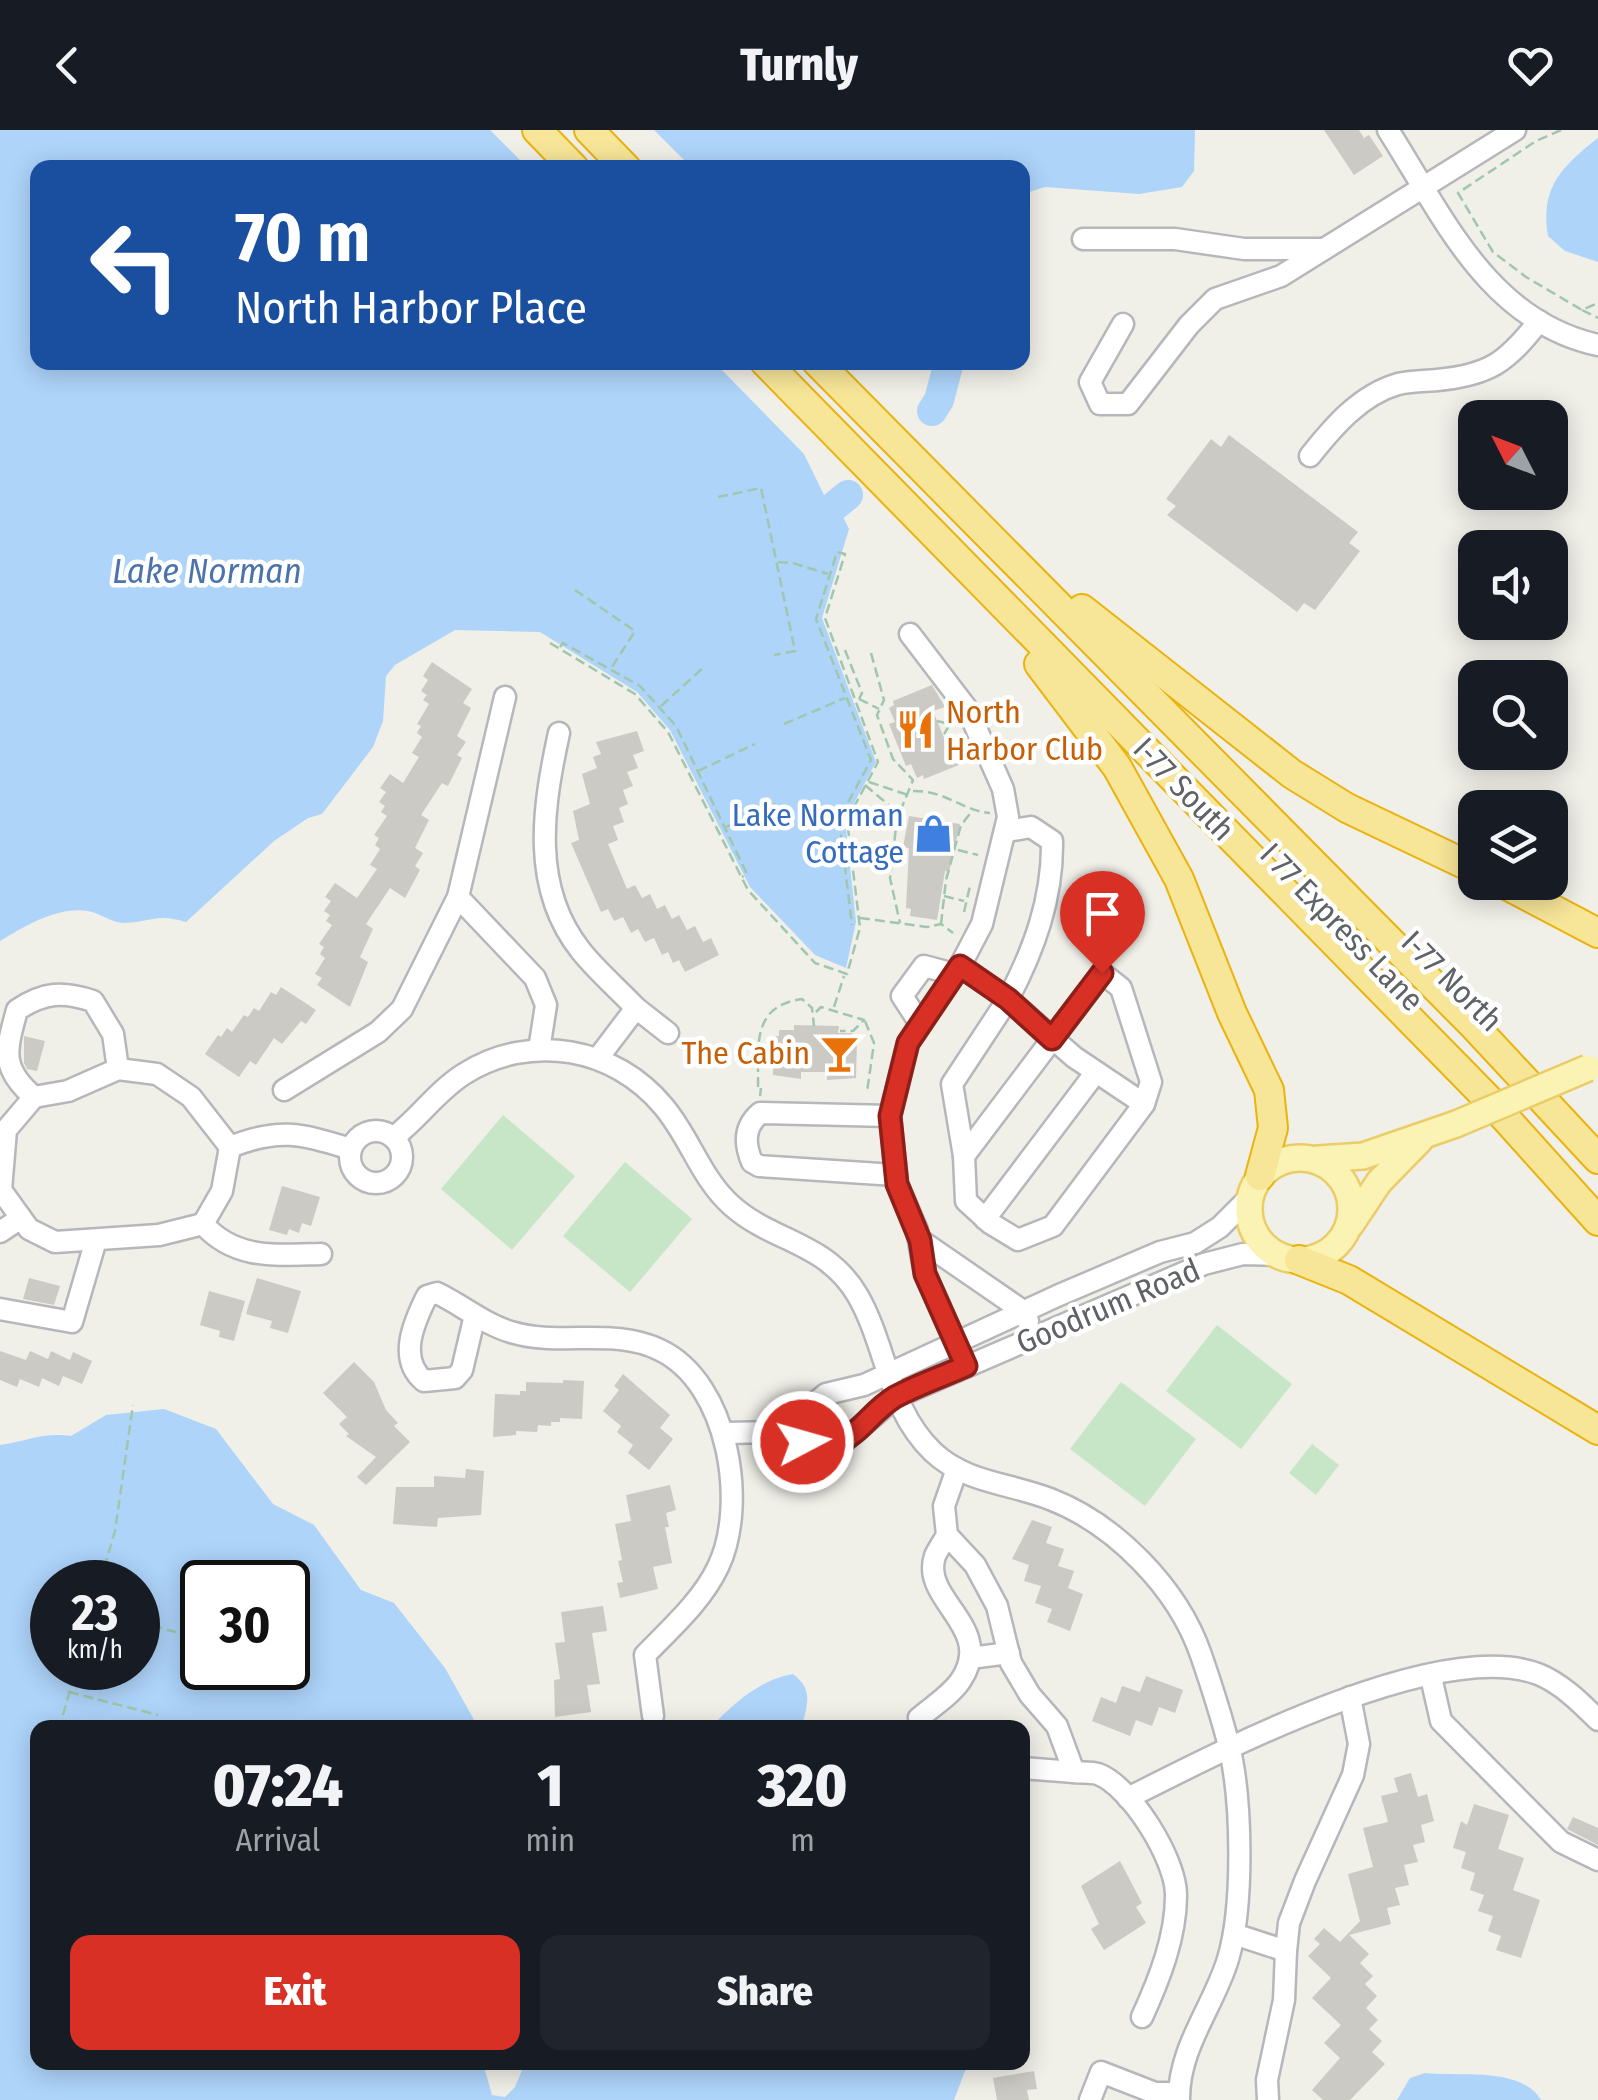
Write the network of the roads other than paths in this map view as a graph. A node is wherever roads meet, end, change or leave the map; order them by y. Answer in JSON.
{"nodes":[{"id":1,"x":537,"y":130,"type":"edge"},
{"id":2,"x":560,"y":130,"type":"edge"},
{"id":3,"x":589,"y":130,"type":"edge"},
{"id":4,"x":612,"y":130,"type":"edge"},
{"id":5,"x":1388,"y":130,"type":"edge"},
{"id":6,"x":1515,"y":130,"type":"edge"},
{"id":7,"x":1492,"y":136,"type":"edge"},
{"id":8,"x":566,"y":160,"type":"edge"},
{"id":9,"x":589,"y":160,"type":"edge"},
{"id":10,"x":618,"y":160,"type":"edge"},
{"id":11,"x":641,"y":160,"type":"edge"},
{"id":12,"x":1424,"y":187,"type":"junction"},
{"id":13,"x":1082,"y":239,"type":"dead end"},
{"id":14,"x":1324,"y":249,"type":"junction"},
{"id":15,"x":1539,"y":321,"type":"junction"},
{"id":16,"x":1123,"y":324,"type":"dead end"},
{"id":17,"x":1598,"y":344,"type":"edge"},
{"id":18,"x":773,"y":370,"type":"edge"},
{"id":19,"x":796,"y":370,"type":"edge"},
{"id":20,"x":825,"y":370,"type":"edge"},
{"id":21,"x":848,"y":370,"type":"edge"},
{"id":22,"x":1310,"y":456,"type":"dead end"},
{"id":23,"x":920,"y":520,"type":"junction"},
{"id":24,"x":1092,"y":618,"type":"junction"},
{"id":25,"x":910,"y":634,"type":"dead end"},
{"id":26,"x":505,"y":697,"type":"dead end"},
{"id":27,"x":559,"y":733,"type":"dead end"},
{"id":28,"x":1004,"y":822,"type":"junction"},
{"id":29,"x":1458,"y":860,"type":"edge"},
{"id":30,"x":458,"y":897,"type":"junction"},
{"id":31,"x":1535,"y":900,"type":"edge"},
{"id":32,"x":1557,"y":900,"type":"edge"},
{"id":33,"x":1598,"y":916,"type":"edge"},
{"id":34,"x":1598,"y":934,"type":"edge"},
{"id":35,"x":957,"y":970,"type":"junction"},
{"id":36,"x":1008,"y":999,"type":"junction"},
{"id":37,"x":636,"y":1008,"type":"junction"},
{"id":38,"x":918,"y":1024,"type":"junction"},
{"id":39,"x":668,"y":1033,"type":"dead end"},
{"id":40,"x":1052,"y":1039,"type":"junction"},
{"id":41,"x":539,"y":1050,"type":"junction"},
{"id":42,"x":598,"y":1058,"type":"junction"},
{"id":43,"x":1593,"y":1066,"type":"edge"},
{"id":44,"x":118,"y":1069,"type":"junction"},
{"id":45,"x":1096,"y":1072,"type":"junction"},
{"id":46,"x":284,"y":1090,"type":"dead end"},
{"id":47,"x":34,"y":1097,"type":"junction"},
{"id":48,"x":1144,"y":1104,"type":"junction"},
{"id":49,"x":890,"y":1116,"type":"junction"},
{"id":50,"x":3,"y":1129,"type":"edge"},
{"id":51,"x":1598,"y":1134,"type":"edge"},
{"id":52,"x":394,"y":1137,"type":"junction"},
{"id":53,"x":1420,"y":1140,"type":"junction"},
{"id":54,"x":230,"y":1147,"type":"junction"},
{"id":55,"x":351,"y":1148,"type":"junction"},
{"id":56,"x":964,"y":1156,"type":"junction"},
{"id":57,"x":1312,"y":1158,"type":"junction"},
{"id":58,"x":1598,"y":1159,"type":"edge"},
{"id":59,"x":895,"y":1175,"type":"junction"},
{"id":60,"x":1255,"y":1186,"type":"junction"},
{"id":61,"x":1598,"y":1196,"type":"edge"},
{"id":62,"x":21,"y":1218,"type":"junction"},
{"id":63,"x":984,"y":1219,"type":"junction"},
{"id":64,"x":1598,"y":1221,"type":"edge"},
{"id":65,"x":203,"y":1224,"type":"junction"},
{"id":66,"x":0,"y":1232,"type":"edge"},
{"id":67,"x":1346,"y":1232,"type":"junction"},
{"id":68,"x":96,"y":1240,"type":"junction"},
{"id":69,"x":920,"y":1240,"type":"junction"},
{"id":70,"x":320,"y":1254,"type":"dead end"},
{"id":71,"x":1288,"y":1258,"type":"junction"},
{"id":72,"x":0,"y":1310,"type":"edge"},
{"id":73,"x":1023,"y":1311,"type":"junction"},
{"id":74,"x":475,"y":1315,"type":"dead end"},
{"id":75,"x":1035,"y":1337,"type":"junction"},
{"id":76,"x":957,"y":1346,"type":"junction"},
{"id":77,"x":966,"y":1366,"type":"junction"},
{"id":78,"x":886,"y":1376,"type":"junction"},
{"id":79,"x":896,"y":1396,"type":"junction"},
{"id":80,"x":1598,"y":1430,"type":"edge"},
{"id":81,"x":724,"y":1433,"type":"junction"},
{"id":82,"x":787,"y":1434,"type":"junction"},
{"id":83,"x":957,"y":1470,"type":"junction"},
{"id":84,"x":947,"y":1535,"type":"junction"},
{"id":85,"x":1009,"y":1653,"type":"junction"},
{"id":86,"x":970,"y":1658,"type":"junction"},
{"id":87,"x":1431,"y":1676,"type":"junction"},
{"id":88,"x":1350,"y":1696,"type":"junction"},
{"id":89,"x":653,"y":1716,"type":"dead end"},
{"id":90,"x":920,"y":1720,"type":"edge"},
{"id":91,"x":1598,"y":1720,"type":"edge"},
{"id":92,"x":1229,"y":1747,"type":"junction"},
{"id":93,"x":1030,"y":1769,"type":"edge"},
{"id":94,"x":1074,"y":1772,"type":"junction"},
{"id":95,"x":1128,"y":1798,"type":"junction"},
{"id":96,"x":1598,"y":1860,"type":"edge"},
{"id":97,"x":1234,"y":1934,"type":"junction"},
{"id":98,"x":1286,"y":1951,"type":"junction"},
{"id":99,"x":1142,"y":2017,"type":"dead end"},
{"id":100,"x":1179,"y":2096,"type":"edge"},
{"id":101,"x":1090,"y":2100,"type":"edge"},
{"id":102,"x":1268,"y":2100,"type":"edge"}],
"edges":[{"from":1,"to":8,"type":"highway"},
{"from":2,"to":9,"type":"highway"},
{"from":3,"to":10,"type":"highway"},
{"from":4,"to":11,"type":"highway"},
{"from":5,"to":12,"type":"street"},
{"from":6,"to":7,"type":"street"},
{"from":7,"to":12,"type":"street"},
{"from":12,"to":14,"type":"street"},
{"from":12,"to":15,"type":"street"},
{"from":13,"to":14,"type":"street"},
{"from":14,"to":16,"type":"street"},
{"from":15,"to":17,"type":"street"},
{"from":15,"to":22,"type":"street"},
{"from":18,"to":23,"type":"highway","name":"I-77 South"},
{"from":19,"to":61,"type":"highway","name":"I 77 Express Lane"},
{"from":20,"to":58,"type":"highway","name":"I 77 Express Lane"},
{"from":21,"to":24,"type":"highway"},
{"from":23,"to":60,"type":"highway"},
{"from":23,"to":64,"type":"highway","name":"I-77 South"},
{"from":24,"to":29,"type":"highway"},
{"from":24,"to":51,"type":"highway","name":"I-77 North"},
{"from":25,"to":28,"type":"street"},
{"from":26,"to":30,"type":"street"},
{"from":27,"to":37,"type":"street"},
{"from":28,"to":35,"type":"street"},
{"from":28,"to":36,"type":"street"},
{"from":30,"to":41,"type":"street"},
{"from":30,"to":46,"type":"street"},
{"from":31,"to":34,"type":"highway"},
{"from":32,"to":33,"type":"highway"},
{"from":35,"to":36,"type":"street"},
{"from":35,"to":38,"type":"street"},
{"from":35,"to":38,"type":"street"},
{"from":36,"to":40,"type":"street"},
{"from":36,"to":56,"type":"street"},
{"from":37,"to":39,"type":"street"},
{"from":37,"to":42,"type":"street"},
{"from":38,"to":49,"type":"street"},
{"from":40,"to":45,"type":"street"},
{"from":40,"to":48,"type":"street"},
{"from":40,"to":56,"type":"street"},
{"from":41,"to":42,"type":"street"},
{"from":41,"to":52,"type":"street"},
{"from":42,"to":78,"type":"street"},
{"from":43,"to":53,"type":"main road","bridge":true},
{"from":44,"to":47,"type":"street"},
{"from":44,"to":47,"type":"street"},
{"from":44,"to":54,"type":"street"},
{"from":45,"to":48,"type":"street"},
{"from":45,"to":63,"type":"street"},
{"from":47,"to":50,"type":"street"},
{"from":48,"to":63,"type":"street"},
{"from":49,"to":59,"type":"street"},
{"from":49,"to":59,"type":"street"},
{"from":50,"to":62,"type":"street"},
{"from":52,"to":55,"type":"street"},
{"from":52,"to":55,"type":"street"},
{"from":53,"to":57,"type":"main road"},
{"from":53,"to":67,"type":"main road"},
{"from":54,"to":55,"type":"street"},
{"from":54,"to":65,"type":"street"},
{"from":56,"to":63,"type":"street"},
{"from":57,"to":60,"type":"main road"},
{"from":57,"to":67,"type":"main road"},
{"from":59,"to":69,"type":"street"},
{"from":60,"to":71,"type":"main road"},
{"from":60,"to":73,"type":"street","name":"Goodrum Road"},
{"from":62,"to":66,"type":"street"},
{"from":62,"to":68,"type":"street"},
{"from":65,"to":68,"type":"street"},
{"from":65,"to":70,"type":"street"},
{"from":67,"to":71,"type":"main road"},
{"from":68,"to":72,"type":"street"},
{"from":69,"to":73,"type":"street"},
{"from":69,"to":76,"type":"street"},
{"from":71,"to":75,"type":"street","name":"Goodrum Road"},
{"from":71,"to":80,"type":"highway"},
{"from":73,"to":75,"type":"street"},
{"from":73,"to":76,"type":"street","name":"Goodrum Road"},
{"from":74,"to":81,"type":"street"},
{"from":75,"to":77,"type":"street","name":"Goodrum Road"},
{"from":76,"to":77,"type":"street"},
{"from":76,"to":78,"type":"street","name":"Goodrum Road"},
{"from":77,"to":79,"type":"street","name":"Goodrum Road"},
{"from":78,"to":79,"type":"street"},
{"from":78,"to":82,"type":"street","name":"Goodrum Road"},
{"from":79,"to":82,"type":"street","name":"Goodrum Road"},
{"from":79,"to":83,"type":"street"},
{"from":81,"to":82,"type":"street","name":"Goodrum Road"},
{"from":81,"to":89,"type":"street"},
{"from":83,"to":84,"type":"street"},
{"from":83,"to":92,"type":"street"},
{"from":84,"to":85,"type":"street"},
{"from":84,"to":86,"type":"street"},
{"from":85,"to":86,"type":"street"},
{"from":85,"to":94,"type":"street"},
{"from":86,"to":90,"type":"street"},
{"from":87,"to":88,"type":"street"},
{"from":87,"to":91,"type":"street"},
{"from":87,"to":96,"type":"street"},
{"from":88,"to":92,"type":"street"},
{"from":88,"to":98,"type":"street"},
{"from":92,"to":95,"type":"street"},
{"from":92,"to":97,"type":"street"},
{"from":93,"to":94,"type":"street"},
{"from":94,"to":95,"type":"street"},
{"from":95,"to":99,"type":"street"},
{"from":97,"to":98,"type":"street"},
{"from":97,"to":100,"type":"street"},
{"from":98,"to":102,"type":"street"},
{"from":100,"to":101,"type":"street"}]}
